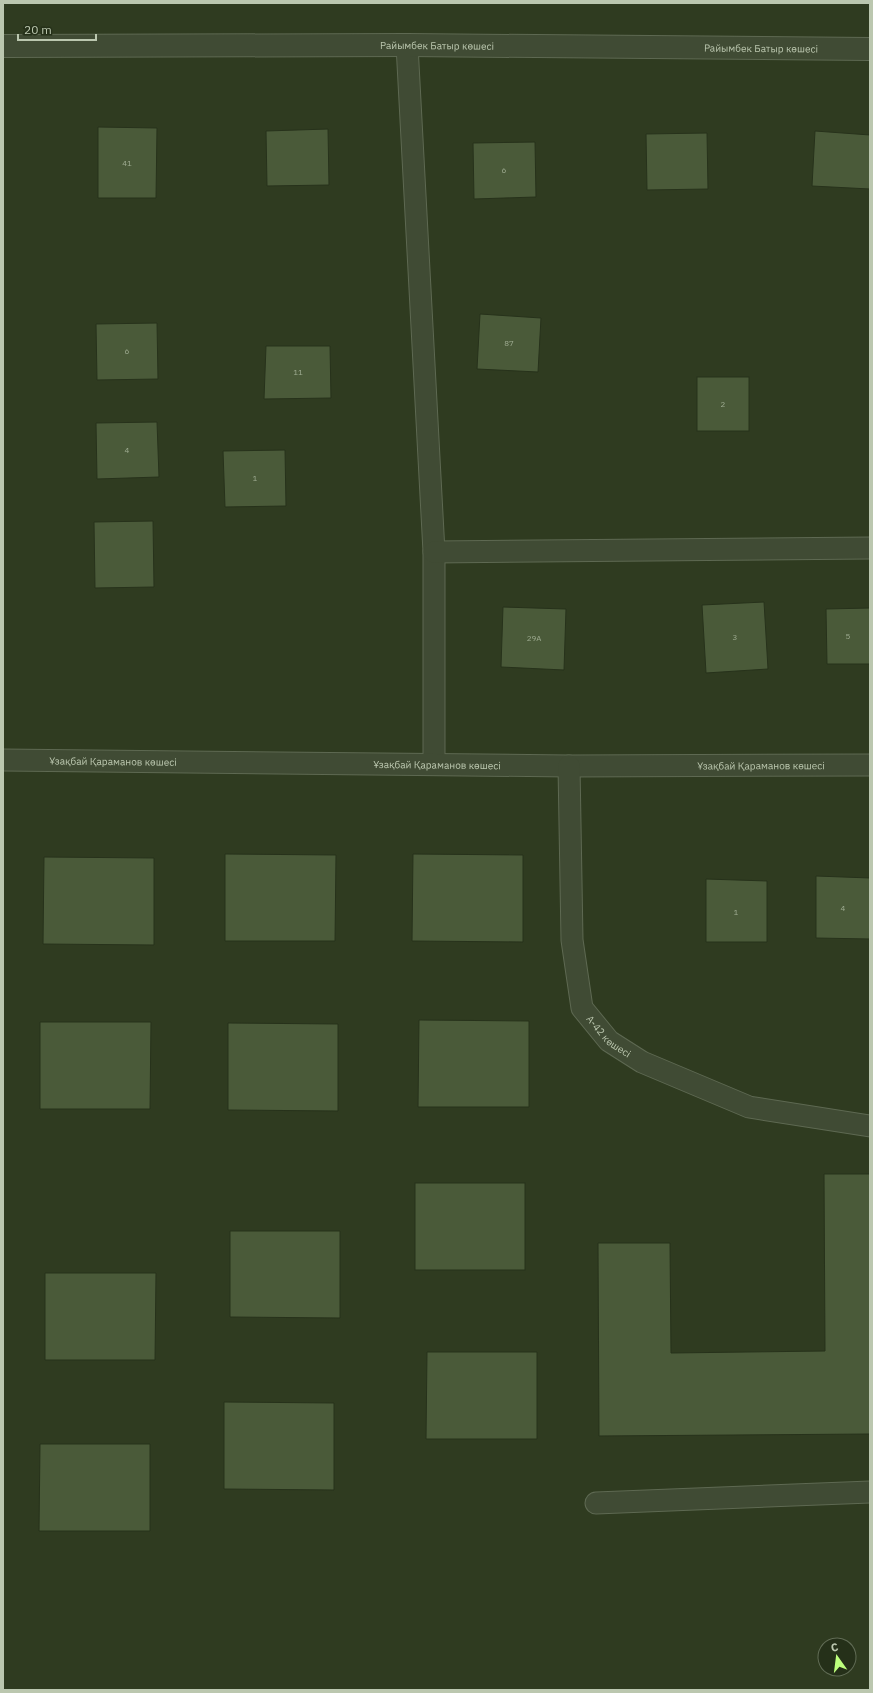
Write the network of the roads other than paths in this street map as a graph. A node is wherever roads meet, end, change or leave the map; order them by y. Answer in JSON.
{"nodes":[{"id":1,"x":407,"y":45,"type":"junction"},
{"id":2,"x":3,"y":46,"type":"edge"},
{"id":3,"x":870,"y":49,"type":"edge"},
{"id":4,"x":870,"y":548,"type":"edge"},
{"id":5,"x":434,"y":552,"type":"junction"},
{"id":6,"x":3,"y":760,"type":"edge"},
{"id":7,"x":434,"y":764,"type":"junction"},
{"id":8,"x":870,"y":765,"type":"edge"},
{"id":9,"x":569,"y":766,"type":"junction"},
{"id":10,"x":870,"y":1126,"type":"edge"},
{"id":11,"x":870,"y":1492,"type":"edge"},
{"id":12,"x":596,"y":1503,"type":"dead end"}],
"edges":[{"from":1,"to":2,"type":"street","name":"Райымбек Батыр көшесі"},
{"from":1,"to":3,"type":"street","name":"Райымбек Батыр көшесі"},
{"from":1,"to":5,"type":"street"},
{"from":4,"to":5,"type":"street"},
{"from":5,"to":7,"type":"street"},
{"from":6,"to":7,"type":"street","name":"Ұзақбай Қараманов көшесі"},
{"from":7,"to":9,"type":"street","name":"Ұзақбай Қараманов көшесі"},
{"from":8,"to":9,"type":"street","name":"Ұзақбай Қараманов көшесі"},
{"from":9,"to":10,"type":"street","name":"А-42 көшесі"},
{"from":11,"to":12,"type":"street"}]}
